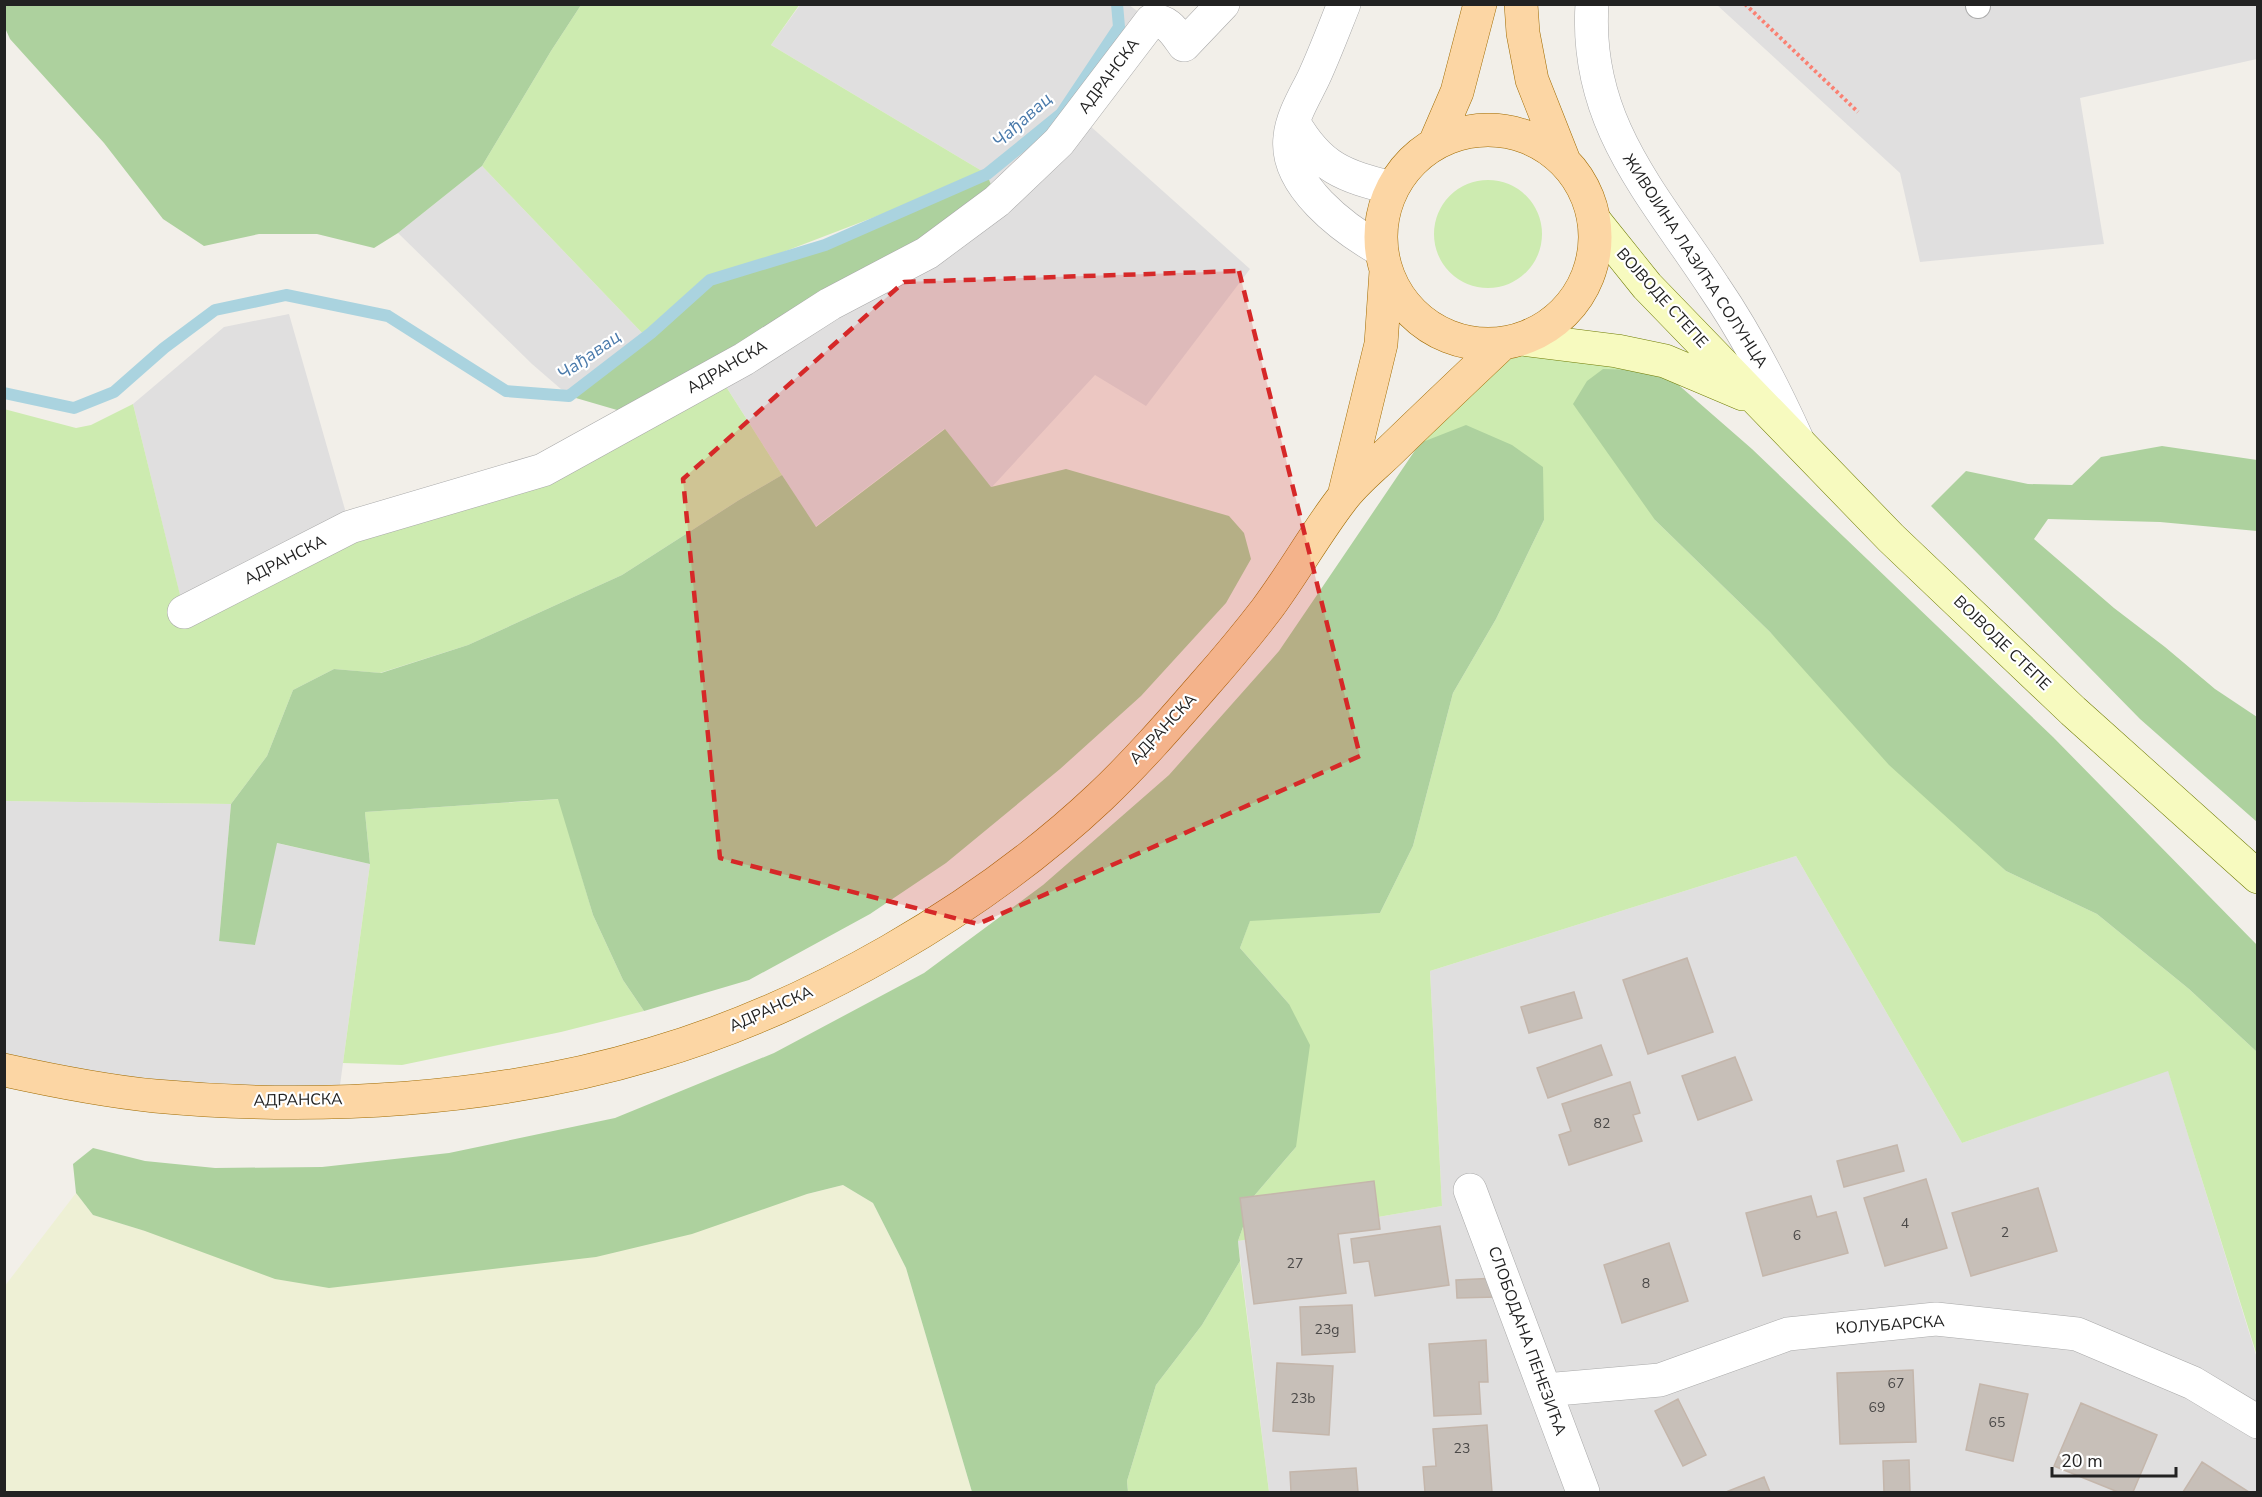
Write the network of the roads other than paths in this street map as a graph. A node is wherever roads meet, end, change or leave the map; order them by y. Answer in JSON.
{"nodes":[{"id":1,"x":1223,"y":4,"type":"edge"},
{"id":2,"x":1344,"y":4,"type":"edge"},
{"id":3,"x":1480,"y":4,"type":"edge"},
{"id":4,"x":1521,"y":4,"type":"edge"},
{"id":5,"x":1592,"y":4,"type":"edge"},
{"id":6,"x":1294,"y":123,"type":"junction"},
{"id":7,"x":1435,"y":143,"type":"junction"},
{"id":8,"x":1564,"y":161,"type":"junction"},
{"id":9,"x":1392,"y":188,"type":"junction"},
{"id":10,"x":1594,"y":220,"type":"junction"},
{"id":11,"x":1383,"y":260,"type":"junction"},
{"id":12,"x":1513,"y":341,"type":"junction"},
{"id":13,"x":1756,"y":400,"type":"junction"},
{"id":14,"x":1799,"y":443,"type":"junction"},
{"id":15,"x":1344,"y":496,"type":"junction"},
{"id":16,"x":184,"y":612,"type":"dead end"},
{"id":17,"x":2258,"y":877,"type":"edge"},
{"id":18,"x":4,"y":1070,"type":"edge"},
{"id":19,"x":1470,"y":1190,"type":"dead end"},
{"id":20,"x":1545,"y":1390,"type":"junction"},
{"id":21,"x":2258,"y":1422,"type":"edge"},
{"id":22,"x":1583,"y":1492,"type":"edge"}],
"edges":[{"from":1,"to":16,"type":"street","name":"АДРАНСКА"},
{"from":2,"to":6,"type":"street"},
{"from":3,"to":7,"type":"main road"},
{"from":4,"to":8,"type":"main road"},
{"from":5,"to":14,"type":"street","name":"ЖИВОЈИНА ЛАЗИЋА СОЛУНЦА"},
{"from":6,"to":9,"type":"street"},
{"from":6,"to":11,"type":"street"},
{"from":7,"to":8,"type":"main road"},
{"from":7,"to":9,"type":"main road"},
{"from":8,"to":10,"type":"main road"},
{"from":9,"to":11,"type":"main road"},
{"from":10,"to":12,"type":"main road"},
{"from":10,"to":13,"type":"street","name":"ВОЈВОДЕ СТЕПЕ"},
{"from":11,"to":12,"type":"main road"},
{"from":11,"to":15,"type":"main road","name":"АДРАНСКА"},
{"from":12,"to":13,"type":"street","name":"ВОЈВОДЕ СТЕПЕ"},
{"from":12,"to":15,"type":"main road","name":"АДРАНСКА"},
{"from":13,"to":14,"type":"street","name":"ВОЈВОДЕ СТЕПЕ"},
{"from":14,"to":17,"type":"street","name":"ВОЈВОДЕ СТЕПЕ"},
{"from":15,"to":18,"type":"main road","name":"АДРАНСКА"},
{"from":19,"to":20,"type":"street","name":"СЛОБОДАНА ПЕНЕЗИЋА"},
{"from":20,"to":21,"type":"street","name":"КОЛУБАРСКА"},
{"from":20,"to":22,"type":"street","name":"СЛОБОДАНА ПЕНЕЗИЋА"}]}
